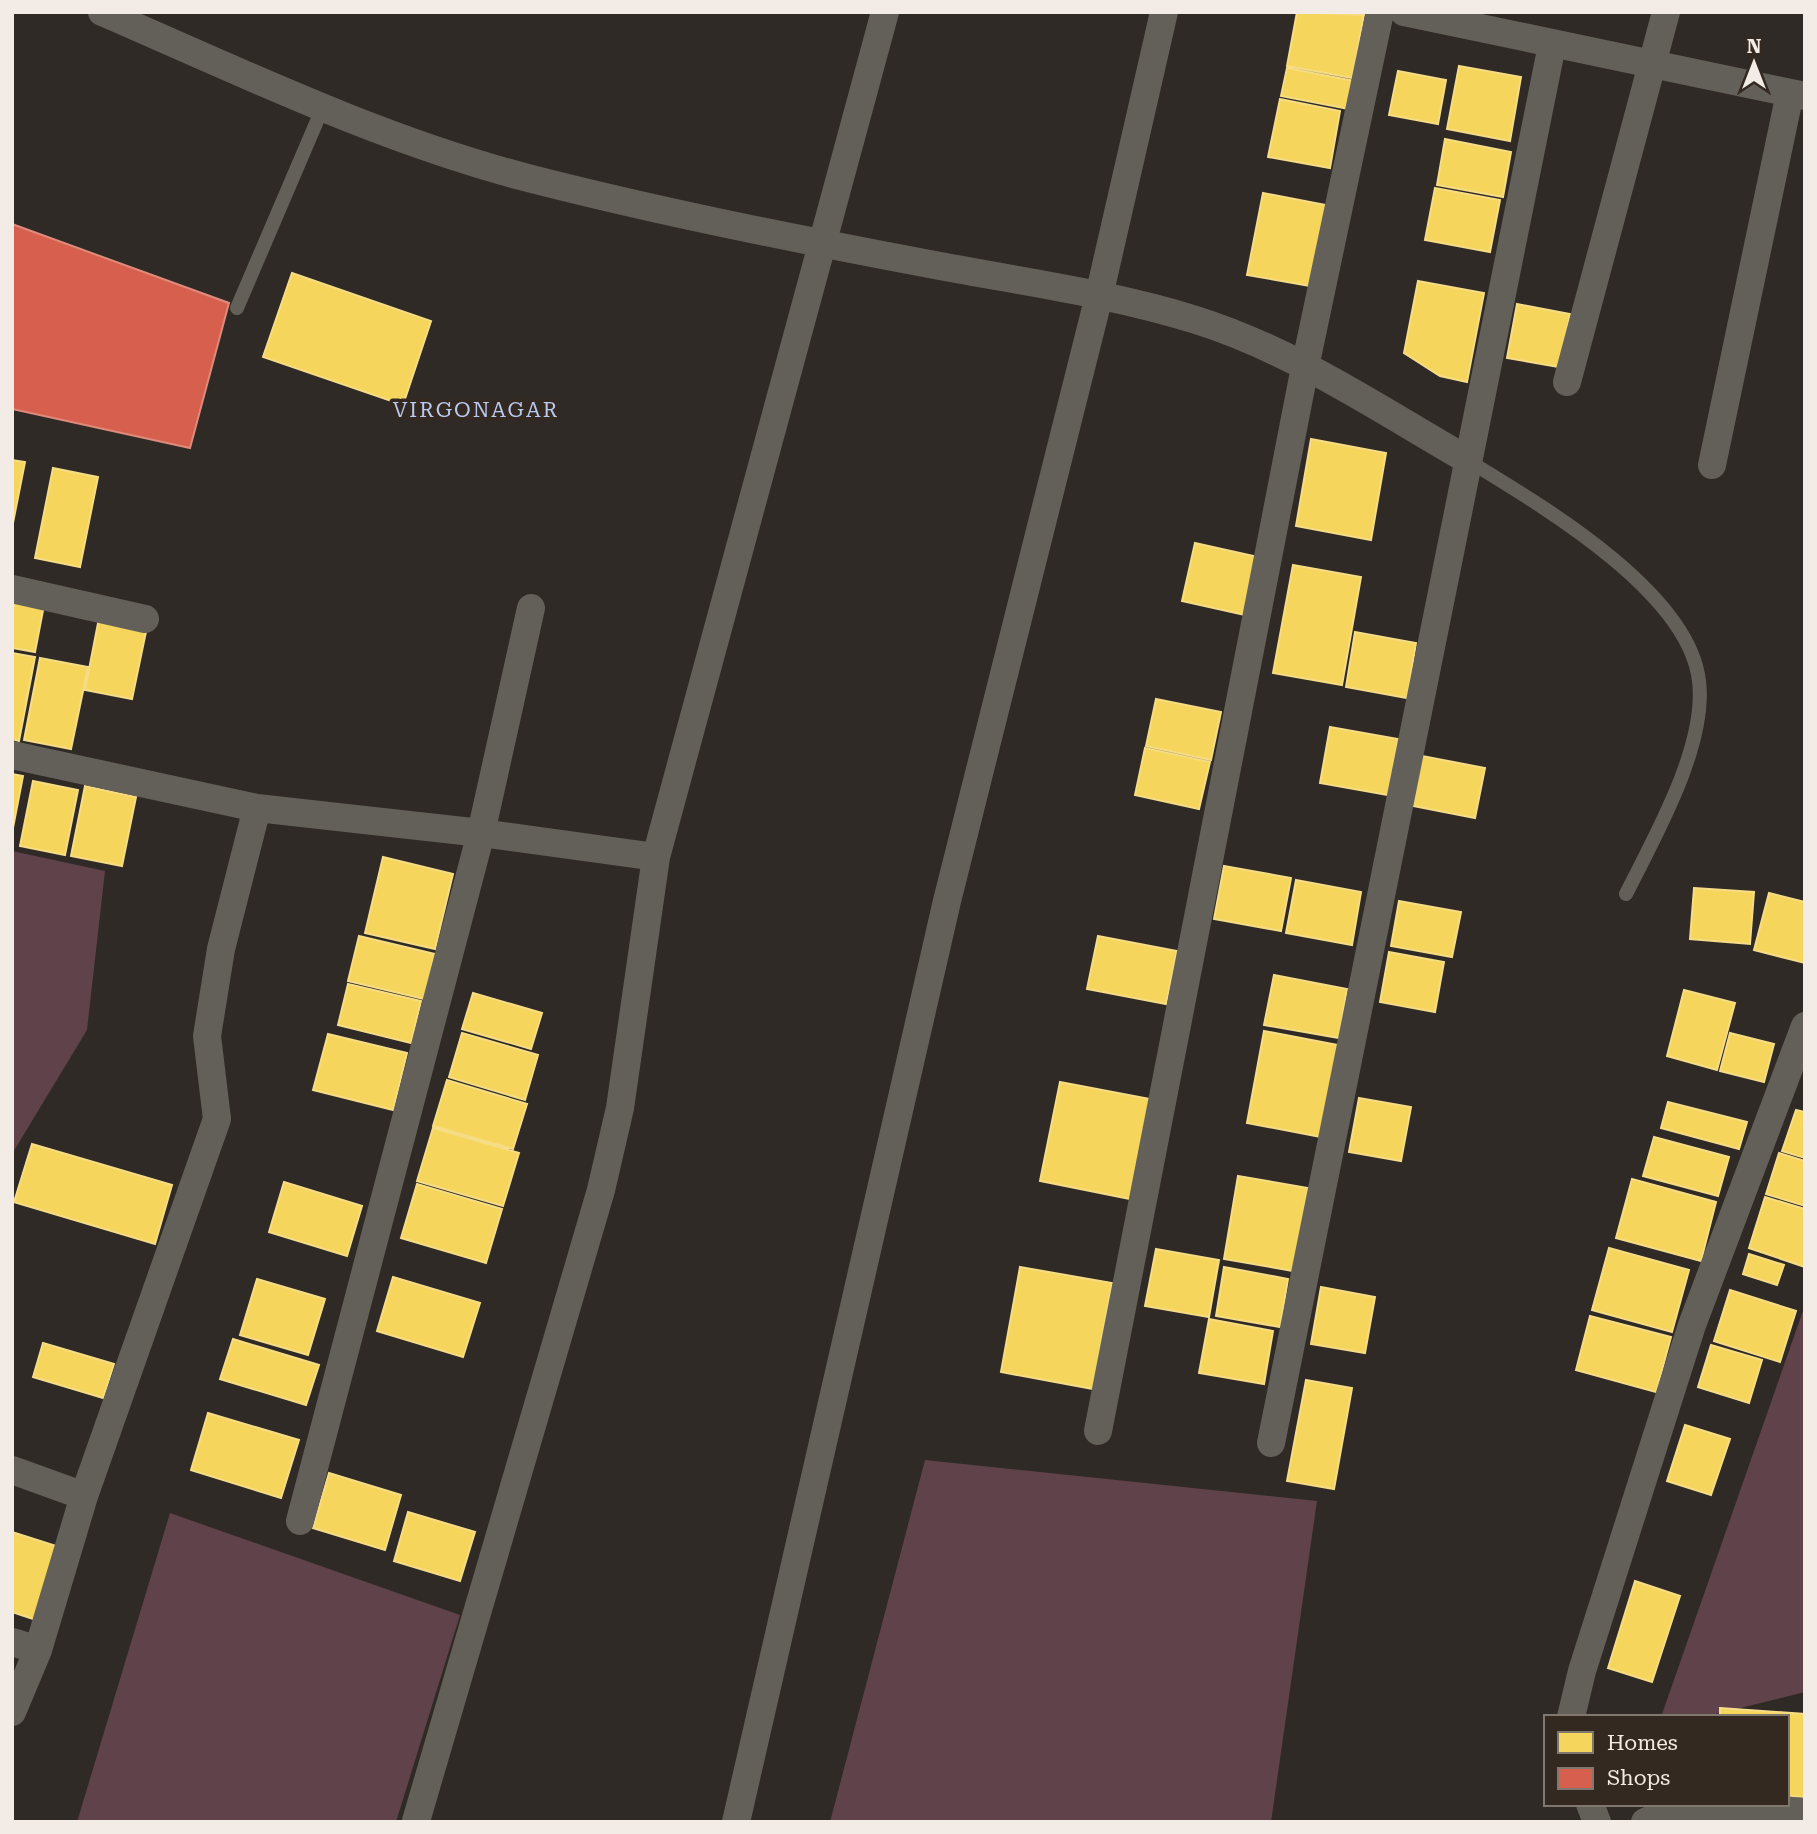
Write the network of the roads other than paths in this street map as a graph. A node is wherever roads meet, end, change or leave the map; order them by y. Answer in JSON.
{"nodes":[{"id":1,"x":102,"y":12,"type":"edge"},
{"id":2,"x":885,"y":12,"type":"edge"},
{"id":3,"x":1164,"y":12,"type":"edge"},
{"id":4,"x":1380,"y":12,"type":"edge"},
{"id":5,"x":1666,"y":12,"type":"edge"},
{"id":6,"x":1415,"y":13,"type":"edge"},
{"id":7,"x":1552,"y":45,"type":"junction"},
{"id":8,"x":1654,"y":66,"type":"junction"},
{"id":9,"x":1797,"y":95,"type":"edge"},
{"id":10,"x":324,"y":107,"type":"junction"},
{"id":11,"x":821,"y":244,"type":"junction"},
{"id":12,"x":1099,"y":296,"type":"junction"},
{"id":13,"x":237,"y":308,"type":"dead end"},
{"id":14,"x":1305,"y":367,"type":"junction"},
{"id":15,"x":1567,"y":382,"type":"dead end"},
{"id":16,"x":1466,"y":459,"type":"junction"},
{"id":17,"x":1712,"y":465,"type":"dead end"},
{"id":18,"x":12,"y":589,"type":"edge"},
{"id":19,"x":531,"y":608,"type":"dead end"},
{"id":20,"x":145,"y":619,"type":"dead end"},
{"id":21,"x":12,"y":755,"type":"edge"},
{"id":22,"x":257,"y":808,"type":"junction"},
{"id":23,"x":481,"y":833,"type":"junction"},
{"id":24,"x":656,"y":857,"type":"junction"},
{"id":25,"x":1626,"y":894,"type":"dead end"},
{"id":26,"x":1805,"y":1026,"type":"edge"},
{"id":27,"x":1098,"y":1431,"type":"dead end"},
{"id":28,"x":1271,"y":1443,"type":"dead end"},
{"id":29,"x":12,"y":1470,"type":"edge"},
{"id":30,"x":84,"y":1496,"type":"junction"},
{"id":31,"x":300,"y":1521,"type":"dead end"},
{"id":32,"x":25,"y":1646,"type":"edge"},
{"id":33,"x":12,"y":1712,"type":"edge"},
{"id":34,"x":1571,"y":1715,"type":"edge"},
{"id":35,"x":1805,"y":1812,"type":"edge"},
{"id":36,"x":416,"y":1821,"type":"edge"},
{"id":37,"x":736,"y":1822,"type":"edge"},
{"id":38,"x":1645,"y":1822,"type":"edge"}],
"edges":[{"from":1,"to":10,"type":"street"},
{"from":2,"to":11,"type":"street"},
{"from":3,"to":12,"type":"street"},
{"from":4,"to":14,"type":"street"},
{"from":5,"to":8,"type":"street"},
{"from":6,"to":7,"type":"street"},
{"from":7,"to":8,"type":"street"},
{"from":7,"to":16,"type":"street"},
{"from":8,"to":9,"type":"street"},
{"from":8,"to":15,"type":"street"},
{"from":9,"to":17,"type":"street"},
{"from":10,"to":11,"type":"street"},
{"from":10,"to":13,"type":"lane"},
{"from":11,"to":12,"type":"street"},
{"from":11,"to":24,"type":"street"},
{"from":12,"to":14,"type":"street"},
{"from":12,"to":37,"type":"street"},
{"from":14,"to":16,"type":"street"},
{"from":14,"to":27,"type":"street"},
{"from":16,"to":25,"type":"lane"},
{"from":16,"to":28,"type":"street"},
{"from":18,"to":20,"type":"street"},
{"from":19,"to":23,"type":"street"},
{"from":21,"to":22,"type":"street"},
{"from":22,"to":23,"type":"street"},
{"from":22,"to":30,"type":"street"},
{"from":23,"to":24,"type":"street"},
{"from":23,"to":31,"type":"street"},
{"from":24,"to":36,"type":"street"},
{"from":26,"to":34,"type":"street"},
{"from":29,"to":30,"type":"street"},
{"from":30,"to":32,"type":"street"},
{"from":32,"to":33,"type":"street"},
{"from":35,"to":38,"type":"street"}]}
